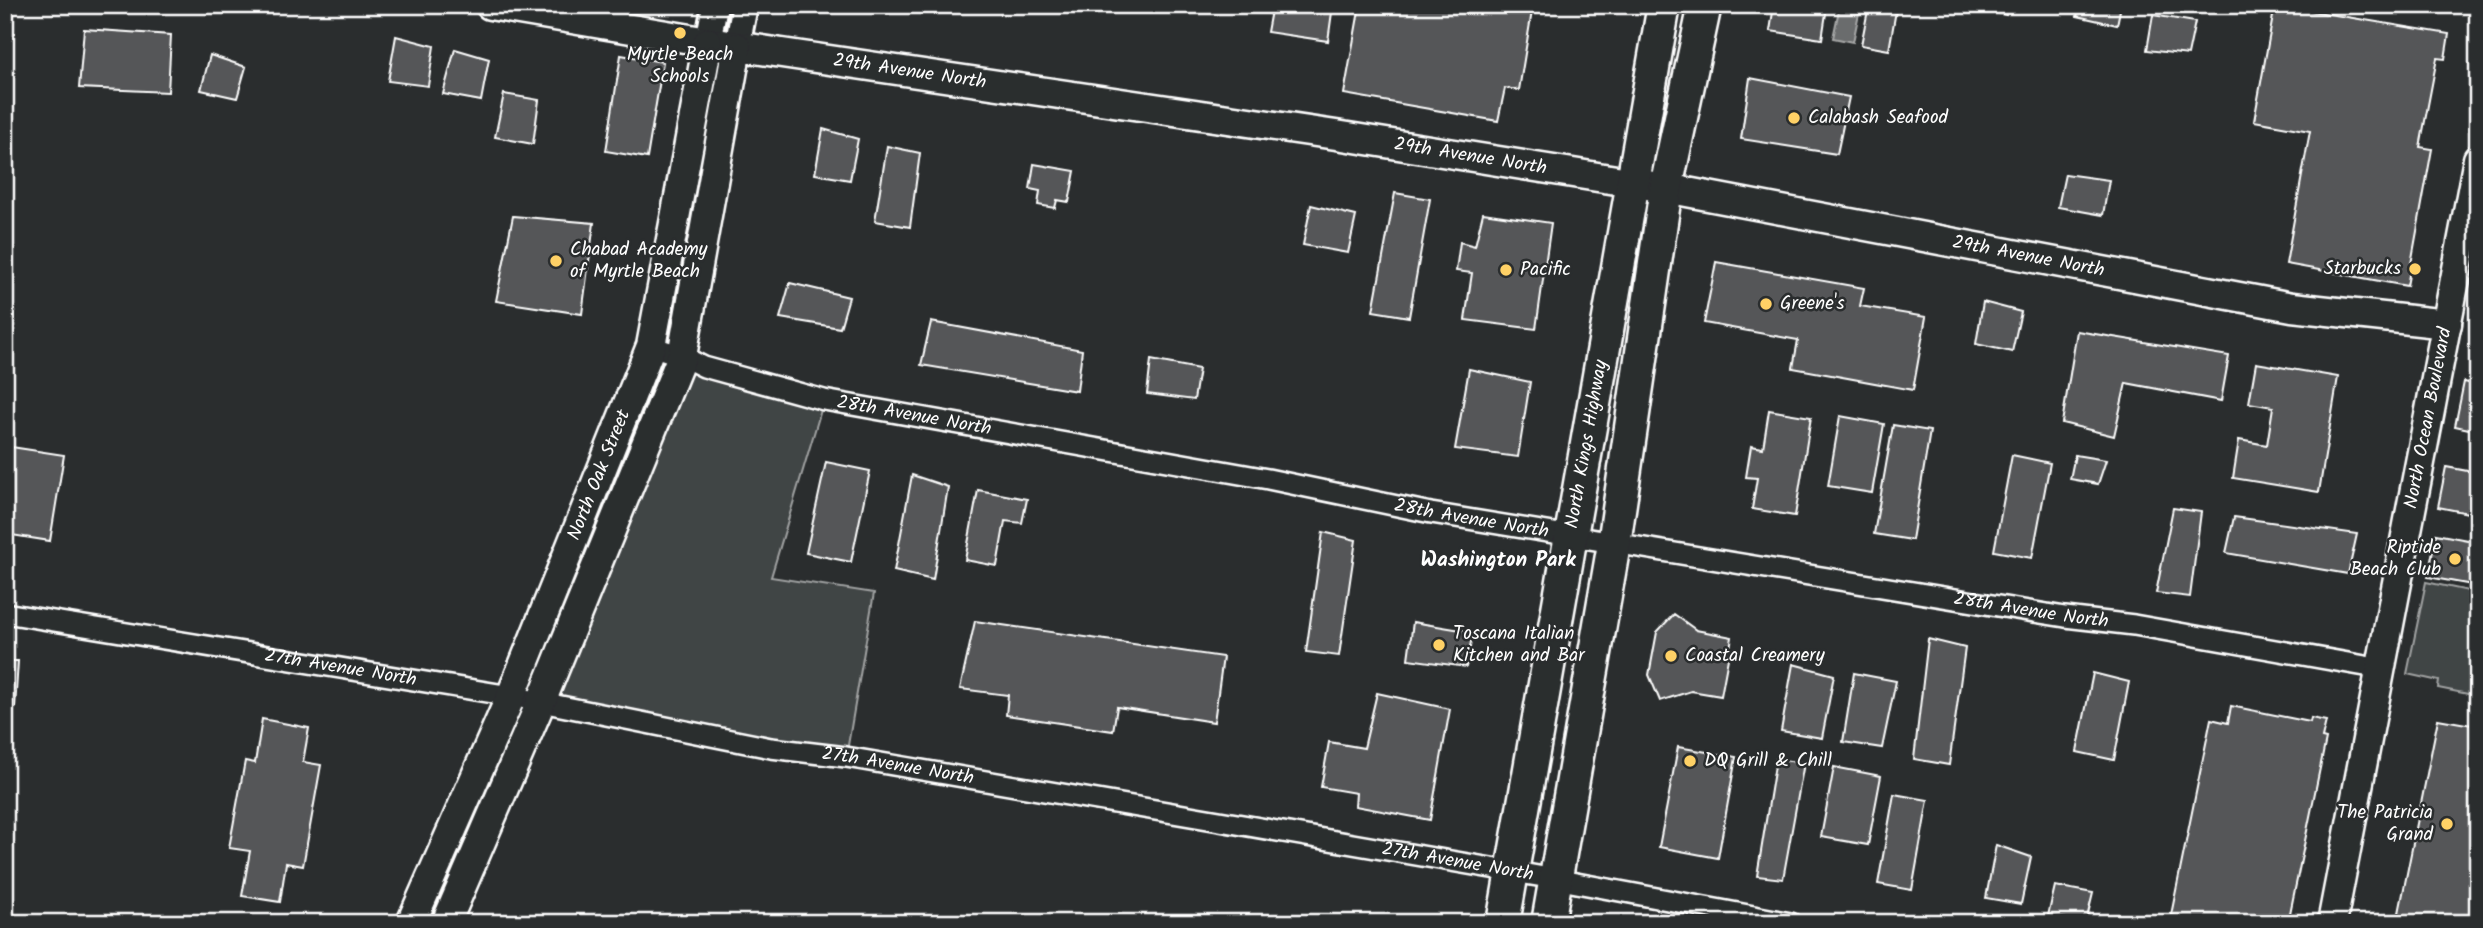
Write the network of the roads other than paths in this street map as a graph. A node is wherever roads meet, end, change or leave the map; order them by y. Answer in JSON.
{"nodes":[{"id":1,"x":490,"y":5,"type":"edge"},
{"id":2,"x":715,"y":5,"type":"edge"},
{"id":3,"x":745,"y":5,"type":"edge"},
{"id":4,"x":1664,"y":5,"type":"edge"},
{"id":5,"x":1705,"y":5,"type":"edge"},
{"id":6,"x":708,"y":43,"type":"junction"},
{"id":7,"x":737,"y":47,"type":"junction"},
{"id":8,"x":2478,"y":159,"type":"edge"},
{"id":9,"x":1633,"y":183,"type":"junction"},
{"id":10,"x":1666,"y":188,"type":"junction"},
{"id":11,"x":2447,"y":324,"type":"junction"},
{"id":12,"x":651,"y":346,"type":"junction"},
{"id":13,"x":682,"y":356,"type":"junction"},
{"id":14,"x":1571,"y":535,"type":"junction"},
{"id":15,"x":1614,"y":544,"type":"junction"},
{"id":16,"x":5,"y":613,"type":"edge"},
{"id":17,"x":2382,"y":669,"type":"junction"},
{"id":18,"x":511,"y":696,"type":"junction"},
{"id":19,"x":541,"y":702,"type":"junction"},
{"id":20,"x":1512,"y":871,"type":"junction"},
{"id":21,"x":1555,"y":879,"type":"junction"},
{"id":22,"x":411,"y":923,"type":"edge"},
{"id":23,"x":446,"y":923,"type":"edge"},
{"id":24,"x":1503,"y":923,"type":"edge"},
{"id":25,"x":1548,"y":923,"type":"edge"},
{"id":26,"x":1791,"y":923,"type":"edge"},
{"id":27,"x":2332,"y":923,"type":"edge"}],
"edges":[{"from":1,"to":6,"type":"main road","name":"29th Avenue North"},
{"from":2,"to":6,"type":"street","name":"North Oak Street"},
{"from":3,"to":7,"type":"street","name":"North Oak Street"},
{"from":4,"to":9,"type":"main road","name":"North Kings Highway"},
{"from":5,"to":10,"type":"main road","name":"North Kings Highway"},
{"from":6,"to":7,"type":"main road","name":"29th Avenue North"},
{"from":6,"to":12,"type":"main road","name":"North Oak Street"},
{"from":7,"to":9,"type":"main road","name":"29th Avenue North"},
{"from":7,"to":13,"type":"main road","name":"North Oak Street"},
{"from":8,"to":11,"type":"main road","name":"North Ocean Boulevard"},
{"from":9,"to":10,"type":"main road","name":"29th Avenue North"},
{"from":9,"to":14,"type":"main road","name":"North Kings Highway"},
{"from":10,"to":11,"type":"main road","name":"29th Avenue North"},
{"from":10,"to":15,"type":"main road","name":"North Kings Highway"},
{"from":11,"to":17,"type":"main road","name":"North Ocean Boulevard"},
{"from":12,"to":13,"type":"street","name":"28th Avenue North"},
{"from":12,"to":18,"type":"main road","name":"North Oak Street"},
{"from":13,"to":14,"type":"street","name":"28th Avenue North"},
{"from":13,"to":19,"type":"main road","name":"North Oak Street"},
{"from":14,"to":15,"type":"street","name":"28th Avenue North"},
{"from":14,"to":20,"type":"main road","name":"North Kings Highway"},
{"from":15,"to":17,"type":"street","name":"28th Avenue North"},
{"from":15,"to":21,"type":"main road","name":"North Kings Highway"},
{"from":16,"to":18,"type":"street","name":"27th Avenue North"},
{"from":17,"to":27,"type":"main road","name":"North Ocean Boulevard"},
{"from":18,"to":19,"type":"street","name":"27th Avenue North"},
{"from":18,"to":22,"type":"main road","name":"North Oak Street"},
{"from":19,"to":20,"type":"street","name":"27th Avenue North"},
{"from":19,"to":23,"type":"main road","name":"North Oak Street"},
{"from":20,"to":21,"type":"street","name":"27th Avenue North"},
{"from":20,"to":24,"type":"main road","name":"North Kings Highway"},
{"from":21,"to":25,"type":"main road","name":"North Kings Highway"},
{"from":21,"to":26,"type":"street","name":"27th Avenue North"}]}
